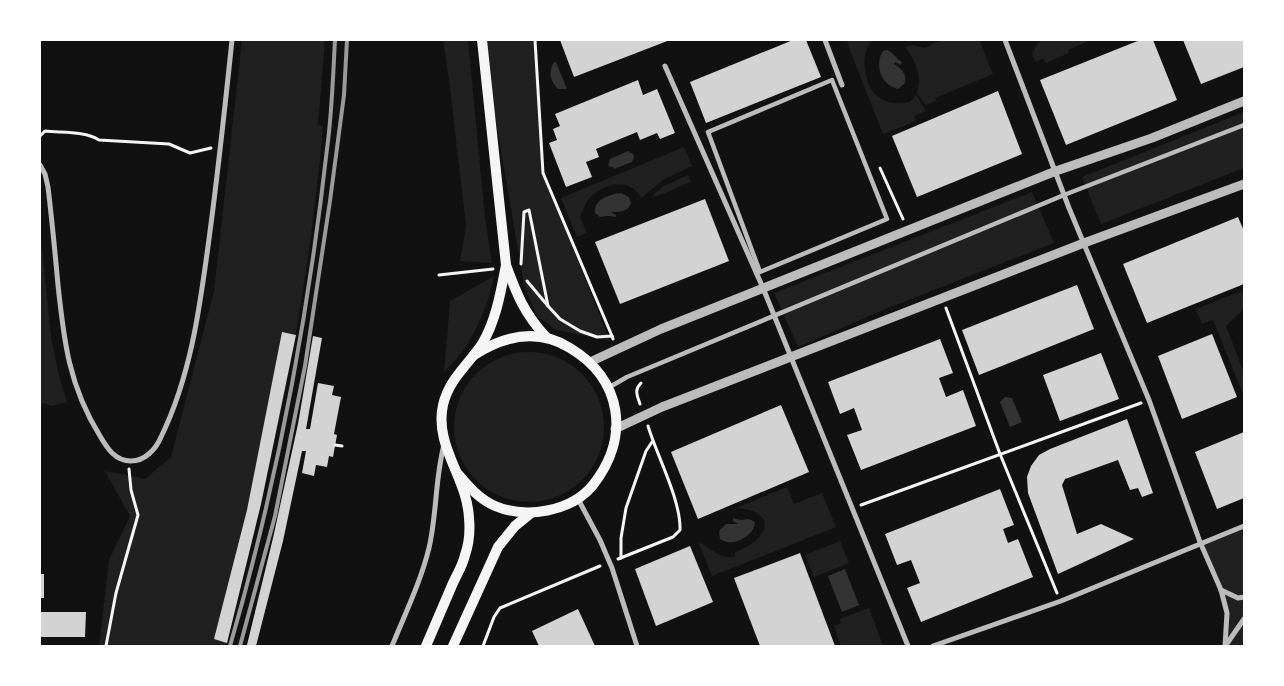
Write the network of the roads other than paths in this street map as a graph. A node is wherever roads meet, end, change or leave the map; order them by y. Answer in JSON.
{"nodes":[{"id":1,"x":232,"y":40,"type":"edge"},
{"id":2,"x":482,"y":40,"type":"edge"},
{"id":3,"x":825,"y":40,"type":"edge"},
{"id":4,"x":1005,"y":40,"type":"edge"},
{"id":5,"x":665,"y":66,"type":"dead end"},
{"id":6,"x":832,"y":80,"type":"joint"},
{"id":7,"x":842,"y":85,"type":"dead end"},
{"id":8,"x":1244,"y":102,"type":"edge"},
{"id":9,"x":1244,"y":125,"type":"edge"},
{"id":10,"x":40,"y":165,"type":"edge"},
{"id":11,"x":1056,"y":171,"type":"junction"},
{"id":12,"x":1244,"y":184,"type":"edge"},
{"id":13,"x":1064,"y":195,"type":"junction"},
{"id":14,"x":1084,"y":243,"type":"junction"},
{"id":15,"x":501,"y":267,"type":"junction"},
{"id":16,"x":763,"y":288,"type":"junction"},
{"id":17,"x":773,"y":316,"type":"junction"},
{"id":18,"x":546,"y":337,"type":"junction"},
{"id":19,"x":474,"y":355,"type":"junction"},
{"id":20,"x":790,"y":358,"type":"junction"},
{"id":21,"x":590,"y":362,"type":"junction"},
{"id":22,"x":608,"y":388,"type":"junction"},
{"id":23,"x":615,"y":429,"type":"junction"},
{"id":24,"x":444,"y":444,"type":"junction"},
{"id":25,"x":458,"y":474,"type":"junction"},
{"id":26,"x":577,"y":498,"type":"junction"},
{"id":27,"x":531,"y":513,"type":"junction"},
{"id":28,"x":1244,"y":526,"type":"edge"},
{"id":29,"x":1200,"y":542,"type":"junction"},
{"id":30,"x":1221,"y":590,"type":"junction"},
{"id":31,"x":1244,"y":597,"type":"edge"},
{"id":32,"x":474,"y":598,"type":"junction"},
{"id":33,"x":1244,"y":619,"type":"edge"},
{"id":34,"x":392,"y":646,"type":"edge"},
{"id":35,"x":426,"y":646,"type":"edge"},
{"id":36,"x":453,"y":646,"type":"edge"},
{"id":37,"x":459,"y":646,"type":"edge"},
{"id":38,"x":638,"y":646,"type":"edge"},
{"id":39,"x":908,"y":646,"type":"edge"},
{"id":40,"x":933,"y":646,"type":"edge"},
{"id":41,"x":1225,"y":646,"type":"edge"}],
"edges":[{"from":1,"to":10,"type":"street"},
{"from":2,"to":15,"type":"main road"},
{"from":3,"to":7,"type":"street"},
{"from":4,"to":11,"type":"street"},
{"from":5,"to":16,"type":"street"},
{"from":6,"to":6,"type":"street"},
{"from":8,"to":11,"type":"street"},
{"from":9,"to":13,"type":"street"},
{"from":11,"to":13,"type":"street"},
{"from":11,"to":16,"type":"street"},
{"from":12,"to":14,"type":"street"},
{"from":13,"to":14,"type":"street"},
{"from":13,"to":17,"type":"street"},
{"from":14,"to":20,"type":"street"},
{"from":14,"to":29,"type":"street"},
{"from":15,"to":18,"type":"main road"},
{"from":15,"to":19,"type":"main road"},
{"from":16,"to":17,"type":"street"},
{"from":16,"to":21,"type":"street"},
{"from":17,"to":20,"type":"street"},
{"from":17,"to":22,"type":"street"},
{"from":18,"to":19,"type":"main road"},
{"from":18,"to":21,"type":"main road"},
{"from":19,"to":24,"type":"main road"},
{"from":20,"to":23,"type":"street"},
{"from":20,"to":39,"type":"street"},
{"from":21,"to":22,"type":"main road"},
{"from":22,"to":23,"type":"main road"},
{"from":23,"to":26,"type":"main road"},
{"from":24,"to":25,"type":"main road"},
{"from":24,"to":34,"type":"street"},
{"from":25,"to":27,"type":"main road"},
{"from":25,"to":35,"type":"main road"},
{"from":26,"to":27,"type":"main road"},
{"from":26,"to":38,"type":"street"},
{"from":27,"to":32,"type":"main road"},
{"from":28,"to":29,"type":"street"},
{"from":29,"to":30,"type":"street"},
{"from":29,"to":40,"type":"street"},
{"from":30,"to":31,"type":"street"},
{"from":30,"to":41,"type":"street"},
{"from":32,"to":36,"type":"main road"},
{"from":32,"to":37,"type":"street"},
{"from":33,"to":41,"type":"street"}]}
